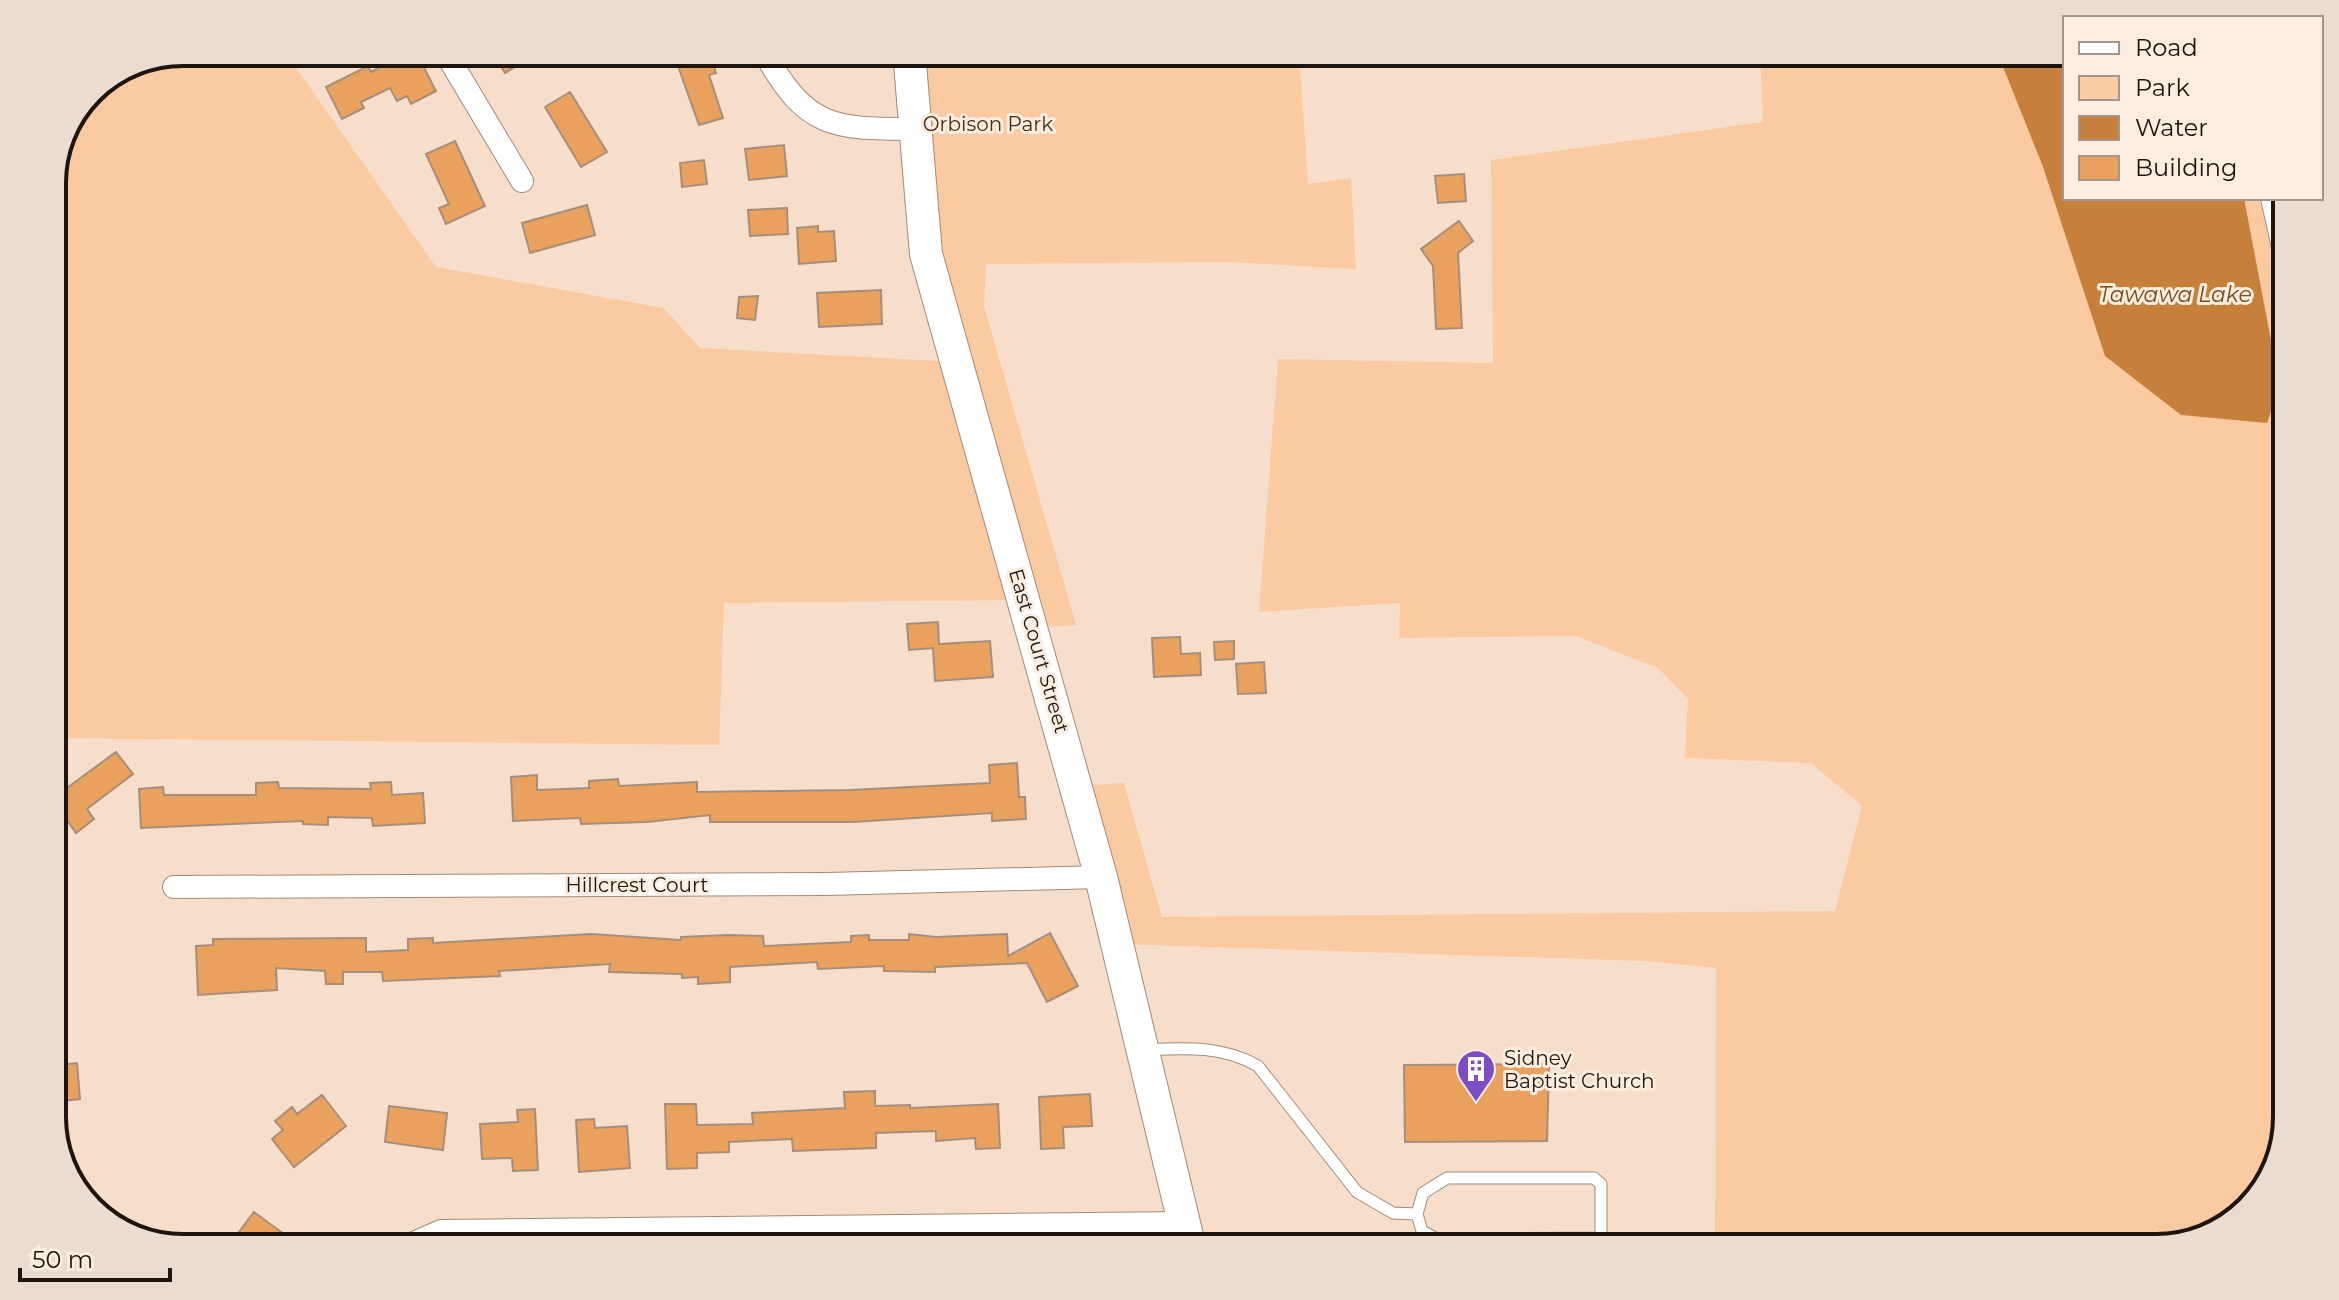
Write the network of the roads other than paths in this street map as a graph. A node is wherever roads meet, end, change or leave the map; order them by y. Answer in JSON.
{"nodes":[{"id":1,"x":453,"y":66,"type":"edge"},
{"id":2,"x":772,"y":66,"type":"edge"},
{"id":3,"x":910,"y":66,"type":"edge"},
{"id":4,"x":914,"y":129,"type":"junction"},
{"id":5,"x":522,"y":181,"type":"dead end"},
{"id":6,"x":1101,"y":877,"type":"junction"},
{"id":7,"x":174,"y":887,"type":"dead end"},
{"id":8,"x":1143,"y":1050,"type":"junction"},
{"id":9,"x":1417,"y":1214,"type":"junction"},
{"id":10,"x":434,"y":1234,"type":"edge"},
{"id":11,"x":1001,"y":1234,"type":"edge"},
{"id":12,"x":1188,"y":1234,"type":"edge"},
{"id":13,"x":1428,"y":1234,"type":"edge"},
{"id":14,"x":1601,"y":1234,"type":"edge"}],
"edges":[{"from":1,"to":5,"type":"street"},
{"from":2,"to":4,"type":"street"},
{"from":3,"to":4,"type":"main road","name":"East Court Street"},
{"from":4,"to":6,"type":"main road","name":"East Court Street"},
{"from":6,"to":7,"type":"street","name":"Hillcrest Court"},
{"from":6,"to":8,"type":"main road","name":"East Court Street"},
{"from":8,"to":9,"type":"lane"},
{"from":8,"to":12,"type":"main road","name":"East Court Street"},
{"from":9,"to":13,"type":"lane"},
{"from":9,"to":14,"type":"lane"},
{"from":10,"to":11,"type":"street"}]}
